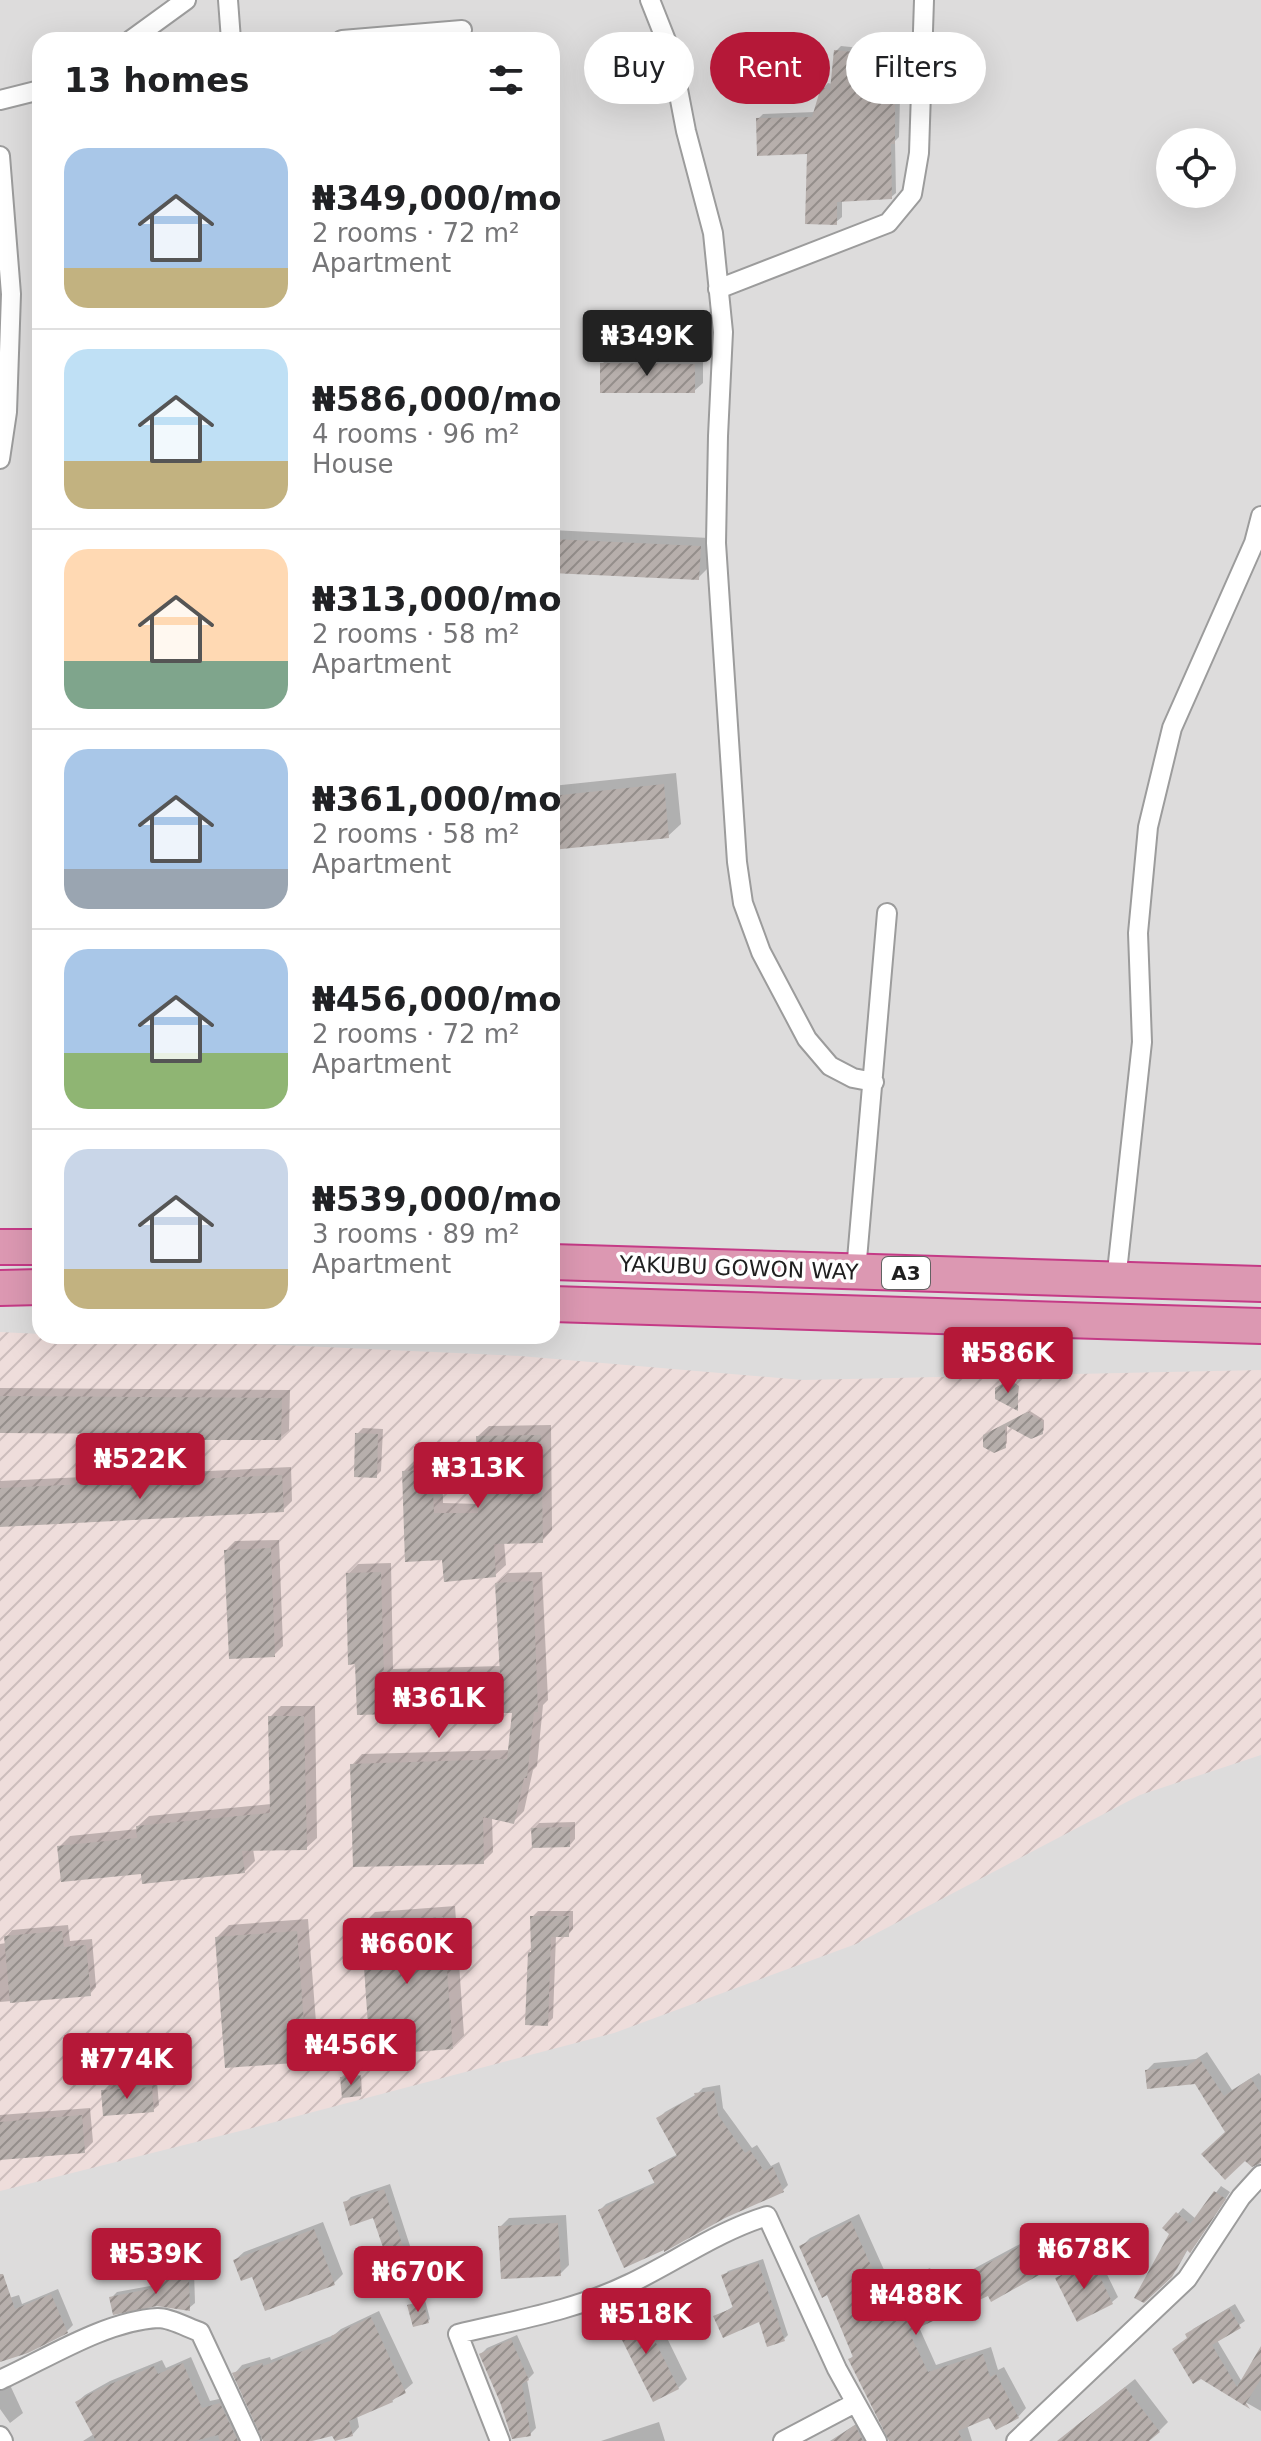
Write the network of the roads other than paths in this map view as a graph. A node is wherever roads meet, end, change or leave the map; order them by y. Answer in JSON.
{"nodes":[{"id":1,"x":186,"y":0,"type":"edge"},
{"id":2,"x":228,"y":0,"type":"edge"},
{"id":3,"x":650,"y":0,"type":"edge"},
{"id":4,"x":924,"y":0,"type":"edge"},
{"id":5,"x":462,"y":30,"type":"dead end"},
{"id":6,"x":142,"y":32,"type":"edge"},
{"id":7,"x":230,"y":32,"type":"edge"},
{"id":8,"x":438,"y":32,"type":"edge"},
{"id":9,"x":32,"y":92,"type":"edge"},
{"id":10,"x":0,"y":100,"type":"edge"},
{"id":11,"x":0,"y":156,"type":"edge"},
{"id":12,"x":718,"y":289,"type":"junction"},
{"id":13,"x":0,"y":459,"type":"edge"},
{"id":14,"x":1261,"y":516,"type":"edge"},
{"id":15,"x":887,"y":913,"type":"dead end"},
{"id":16,"x":874,"y":1082,"type":"junction"},
{"id":17,"x":0,"y":1247,"type":"edge"},
{"id":18,"x":32,"y":1247,"type":"edge"},
{"id":19,"x":560,"y":1262,"type":"edge"},
{"id":20,"x":725,"y":1267,"type":"junction"},
{"id":21,"x":856,"y":1271,"type":"junction"},
{"id":22,"x":1116,"y":1281,"type":"junction"},
{"id":23,"x":1261,"y":1284,"type":"edge"},
{"id":24,"x":32,"y":1287,"type":"edge"},
{"id":25,"x":0,"y":1288,"type":"edge"},
{"id":26,"x":560,"y":1304,"type":"edge"},
{"id":27,"x":725,"y":1309,"type":"junction"},
{"id":28,"x":1261,"y":1326,"type":"edge"},
{"id":29,"x":1261,"y":2175,"type":"edge"},
{"id":30,"x":0,"y":2380,"type":"edge"},
{"id":31,"x":855,"y":2403,"type":"junction"},
{"id":32,"x":0,"y":2436,"type":"edge"},
{"id":33,"x":3,"y":2441,"type":"edge"},
{"id":34,"x":251,"y":2441,"type":"edge"},
{"id":35,"x":500,"y":2441,"type":"edge"},
{"id":36,"x":783,"y":2441,"type":"edge"},
{"id":37,"x":877,"y":2441,"type":"edge"},
{"id":38,"x":1016,"y":2441,"type":"edge"}],
"edges":[{"from":1,"to":6,"type":"street"},
{"from":2,"to":7,"type":"street"},
{"from":3,"to":12,"type":"street"},
{"from":4,"to":12,"type":"street"},
{"from":5,"to":8,"type":"street"},
{"from":9,"to":10,"type":"street"},
{"from":11,"to":13,"type":"street"},
{"from":12,"to":16,"type":"street"},
{"from":14,"to":22,"type":"street"},
{"from":15,"to":16,"type":"street"},
{"from":16,"to":21,"type":"street"},
{"from":17,"to":18,"type":"highway"},
{"from":19,"to":20,"type":"highway","name":"YAKUBU GOWON WAY","number":"A3"},
{"from":20,"to":21,"type":"highway","name":"YAKUBU GOWON WAY","number":"A3"},
{"from":20,"to":27,"type":"highway"},
{"from":21,"to":22,"type":"highway","name":"YAKUBU GOWON WAY","number":"A3"},
{"from":22,"to":23,"type":"highway","name":"YAKUBU GOWON WAY","number":"A3"},
{"from":24,"to":25,"type":"highway"},
{"from":26,"to":27,"type":"highway","name":"YAKUBU GOWON WAY","number":"A3"},
{"from":27,"to":28,"type":"highway","name":"YAKUBU GOWON WAY","number":"A3"},
{"from":29,"to":38,"type":"street"},
{"from":30,"to":34,"type":"street"},
{"from":31,"to":35,"type":"street"},
{"from":31,"to":36,"type":"street"},
{"from":31,"to":37,"type":"street"},
{"from":32,"to":33,"type":"street"}]}
